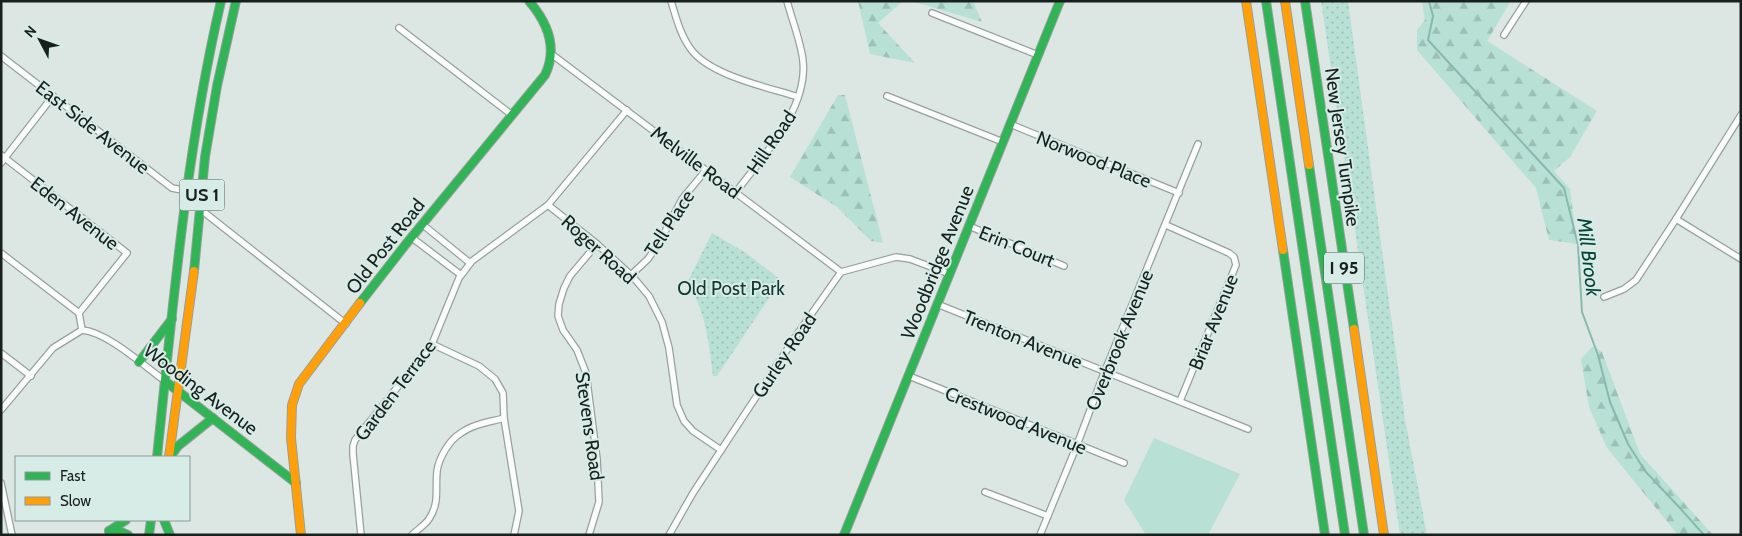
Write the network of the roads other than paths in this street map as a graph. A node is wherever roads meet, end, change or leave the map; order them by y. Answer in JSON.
{"nodes":[{"id":1,"x":221,"y":1,"type":"edge"},
{"id":2,"x":236,"y":1,"type":"edge"},
{"id":3,"x":529,"y":1,"type":"edge"},
{"id":4,"x":671,"y":1,"type":"edge"},
{"id":5,"x":787,"y":1,"type":"edge"},
{"id":6,"x":1060,"y":1,"type":"edge"},
{"id":7,"x":1246,"y":1,"type":"edge"},
{"id":8,"x":1266,"y":1,"type":"edge"},
{"id":9,"x":1285,"y":1,"type":"edge"},
{"id":10,"x":1304,"y":1,"type":"edge"},
{"id":11,"x":1526,"y":1,"type":"edge"},
{"id":12,"x":932,"y":13,"type":"dead end"},
{"id":13,"x":399,"y":28,"type":"dead end"},
{"id":14,"x":1504,"y":35,"type":"dead end"},
{"id":15,"x":550,"y":53,"type":"junction"},
{"id":16,"x":1038,"y":55,"type":"junction"},
{"id":17,"x":1,"y":56,"type":"edge"},
{"id":18,"x":53,"y":96,"type":"junction"},
{"id":19,"x":887,"y":96,"type":"dead end"},
{"id":20,"x":798,"y":97,"type":"junction"},
{"id":21,"x":627,"y":110,"type":"junction"},
{"id":22,"x":512,"y":115,"type":"junction"},
{"id":23,"x":1741,"y":115,"type":"edge"},
{"id":24,"x":1010,"y":124,"type":"junction"},
{"id":25,"x":1003,"y":142,"type":"junction"},
{"id":26,"x":1198,"y":144,"type":"dead end"},
{"id":27,"x":2,"y":159,"type":"edge"},
{"id":28,"x":706,"y":170,"type":"junction"},
{"id":29,"x":187,"y":191,"type":"junction"},
{"id":30,"x":736,"y":192,"type":"junction"},
{"id":31,"x":1179,"y":193,"type":"junction"},
{"id":32,"x":548,"y":205,"type":"junction"},
{"id":33,"x":200,"y":209,"type":"junction"},
{"id":34,"x":1676,"y":219,"type":"junction"},
{"id":35,"x":422,"y":224,"type":"junction"},
{"id":36,"x":1166,"y":225,"type":"junction"},
{"id":37,"x":969,"y":226,"type":"junction"},
{"id":38,"x":411,"y":237,"type":"junction"},
{"id":39,"x":597,"y":244,"type":"junction"},
{"id":40,"x":1,"y":253,"type":"edge"},
{"id":41,"x":1741,"y":259,"type":"edge"},
{"id":42,"x":470,"y":263,"type":"junction"},
{"id":43,"x":1064,"y":266,"type":"dead end"},
{"id":44,"x":841,"y":272,"type":"junction"},
{"id":45,"x":950,"y":274,"type":"junction"},
{"id":46,"x":461,"y":275,"type":"junction"},
{"id":47,"x":631,"y":275,"type":"junction"},
{"id":48,"x":1604,"y":298,"type":"dead end"},
{"id":49,"x":937,"y":304,"type":"junction"},
{"id":50,"x":79,"y":312,"type":"junction"},
{"id":51,"x":172,"y":318,"type":"junction"},
{"id":52,"x":346,"y":324,"type":"junction"},
{"id":53,"x":82,"y":330,"type":"junction"},
{"id":54,"x":432,"y":344,"type":"junction"},
{"id":55,"x":1,"y":353,"type":"edge"},
{"id":56,"x":139,"y":362,"type":"junction"},
{"id":57,"x":1104,"y":373,"type":"junction"},
{"id":58,"x":31,"y":376,"type":"junction"},
{"id":59,"x":908,"y":376,"type":"junction"},
{"id":60,"x":165,"y":381,"type":"junction"},
{"id":61,"x":177,"y":390,"type":"junction"},
{"id":62,"x":1180,"y":401,"type":"junction"},
{"id":63,"x":1,"y":410,"type":"edge"},
{"id":64,"x":213,"y":418,"type":"junction"},
{"id":65,"x":504,"y":418,"type":"junction"},
{"id":66,"x":1248,"y":429,"type":"dead end"},
{"id":67,"x":1077,"y":445,"type":"junction"},
{"id":68,"x":721,"y":450,"type":"junction"},
{"id":69,"x":158,"y":456,"type":"edge"},
{"id":70,"x":169,"y":456,"type":"edge"},
{"id":71,"x":170,"y":456,"type":"edge"},
{"id":72,"x":1124,"y":463,"type":"dead end"},
{"id":73,"x":1,"y":483,"type":"edge"},
{"id":74,"x":296,"y":483,"type":"junction"},
{"id":75,"x":985,"y":492,"type":"dead end"},
{"id":76,"x":1048,"y":516,"type":"junction"},
{"id":77,"x":124,"y":521,"type":"edge"},
{"id":78,"x":150,"y":521,"type":"edge"},
{"id":79,"x":163,"y":521,"type":"edge"},
{"id":80,"x":163,"y":521,"type":"edge"},
{"id":81,"x":106,"y":533,"type":"edge"},
{"id":82,"x":846,"y":534,"type":"edge"},
{"id":83,"x":12,"y":535,"type":"edge"},
{"id":84,"x":128,"y":535,"type":"edge"},
{"id":85,"x":148,"y":535,"type":"edge"},
{"id":86,"x":161,"y":535,"type":"edge"},
{"id":87,"x":170,"y":535,"type":"edge"},
{"id":88,"x":300,"y":535,"type":"edge"},
{"id":89,"x":361,"y":535,"type":"edge"},
{"id":90,"x":412,"y":535,"type":"edge"},
{"id":91,"x":514,"y":535,"type":"edge"},
{"id":92,"x":589,"y":535,"type":"edge"},
{"id":93,"x":668,"y":535,"type":"edge"},
{"id":94,"x":1040,"y":535,"type":"edge"},
{"id":95,"x":1325,"y":535,"type":"edge"},
{"id":96,"x":1345,"y":535,"type":"edge"},
{"id":97,"x":1364,"y":535,"type":"edge"},
{"id":98,"x":1384,"y":535,"type":"edge"}],
"edges":[{"from":1,"to":29,"type":"main road","number":"US 1"},
{"from":2,"to":33,"type":"main road","number":"US 1"},
{"from":3,"to":15,"type":"main road","name":"Old Post Road"},
{"from":4,"to":20,"type":"street"},
{"from":5,"to":20,"type":"street","name":"Hill Road"},
{"from":6,"to":16,"type":"main road","name":"Woodbridge Avenue"},
{"from":7,"to":95,"type":"main road"},
{"from":8,"to":96,"type":"main road","number":"I 95"},
{"from":9,"to":97,"type":"main road","name":"New Jersey Turnpike","number":"I 95"},
{"from":10,"to":98,"type":"main road","name":"New Jersey Turnpike","number":"I 95"},
{"from":11,"to":14,"type":"street"},
{"from":12,"to":16,"type":"street"},
{"from":13,"to":22,"type":"street"},
{"from":15,"to":21,"type":"street","name":"Melville Road"},
{"from":15,"to":22,"type":"main road","name":"Old Post Road"},
{"from":16,"to":24,"type":"main road","name":"Woodbridge Avenue"},
{"from":17,"to":18,"type":"street","name":"East Side Avenue"},
{"from":18,"to":27,"type":"street"},
{"from":18,"to":29,"type":"street","name":"East Side Avenue"},
{"from":19,"to":25,"type":"street"},
{"from":20,"to":30,"type":"street","name":"Hill Road"},
{"from":21,"to":28,"type":"street","name":"Melville Road"},
{"from":21,"to":32,"type":"street","name":"Garden Terrace"},
{"from":22,"to":35,"type":"main road","name":"Old Post Road"},
{"from":23,"to":34,"type":"street"},
{"from":24,"to":25,"type":"main road","name":"Woodbridge Avenue"},
{"from":24,"to":31,"type":"street","name":"Norwood Place"},
{"from":25,"to":37,"type":"main road","name":"Woodbridge Avenue"},
{"from":26,"to":31,"type":"street","name":"Overbrook Avenue"},
{"from":27,"to":50,"type":"street","name":"Eden Avenue"},
{"from":28,"to":30,"type":"street","name":"Melville Road"},
{"from":28,"to":47,"type":"street","name":"Tell Place"},
{"from":29,"to":51,"type":"main road","number":"US 1"},
{"from":30,"to":44,"type":"street","name":"Melville Road"},
{"from":31,"to":36,"type":"street","name":"Overbrook Avenue"},
{"from":32,"to":39,"type":"street","name":"Roger Road"},
{"from":32,"to":42,"type":"street","name":"Garden Terrace"},
{"from":33,"to":52,"type":"street"},
{"from":33,"to":61,"type":"main road","number":"US 1"},
{"from":34,"to":41,"type":"street"},
{"from":34,"to":48,"type":"street"},
{"from":35,"to":38,"type":"main road","name":"Old Post Road"},
{"from":35,"to":42,"type":"street"},
{"from":36,"to":57,"type":"street","name":"Overbrook Avenue"},
{"from":36,"to":62,"type":"street","name":"Briar Avenue"},
{"from":37,"to":43,"type":"street","name":"Erin Court"},
{"from":37,"to":45,"type":"main road","name":"Woodbridge Avenue"},
{"from":38,"to":46,"type":"street"},
{"from":38,"to":52,"type":"main road","name":"Old Post Road"},
{"from":39,"to":47,"type":"street","name":"Roger Road"},
{"from":39,"to":92,"type":"street","name":"Stevens Road"},
{"from":40,"to":50,"type":"street"},
{"from":42,"to":46,"type":"street","name":"Garden Terrace"},
{"from":44,"to":45,"type":"street"},
{"from":44,"to":68,"type":"street","name":"Gurley Road"},
{"from":45,"to":49,"type":"main road","name":"Woodbridge Avenue"},
{"from":46,"to":54,"type":"street","name":"Garden Terrace"},
{"from":47,"to":68,"type":"street","name":"Roger Road"},
{"from":49,"to":57,"type":"street","name":"Trenton Avenue"},
{"from":49,"to":59,"type":"main road","name":"Woodbridge Avenue"},
{"from":50,"to":53,"type":"street"},
{"from":51,"to":56,"type":"main road"},
{"from":51,"to":60,"type":"main road","number":"US 1"},
{"from":52,"to":74,"type":"main road","name":"Old Post Road"},
{"from":53,"to":56,"type":"street","name":"Wooding Avenue"},
{"from":53,"to":58,"type":"street"},
{"from":54,"to":65,"type":"street"},
{"from":54,"to":89,"type":"street","name":"Garden Terrace"},
{"from":55,"to":58,"type":"street"},
{"from":56,"to":60,"type":"street","name":"Wooding Avenue"},
{"from":57,"to":62,"type":"street","name":"Trenton Avenue"},
{"from":57,"to":67,"type":"street","name":"Overbrook Avenue"},
{"from":58,"to":63,"type":"street"},
{"from":59,"to":67,"type":"street","name":"Crestwood Avenue"},
{"from":59,"to":82,"type":"main road","name":"Woodbridge Avenue"},
{"from":60,"to":61,"type":"main road","name":"Wooding Avenue"},
{"from":60,"to":69,"type":"main road","number":"US 1"},
{"from":61,"to":64,"type":"main road","name":"Wooding Avenue"},
{"from":61,"to":70,"type":"main road","number":"US 1"},
{"from":62,"to":66,"type":"street","name":"Trenton Avenue"},
{"from":64,"to":71,"type":"main road"},
{"from":64,"to":74,"type":"main road","name":"Wooding Avenue"},
{"from":65,"to":90,"type":"street"},
{"from":65,"to":91,"type":"street"},
{"from":67,"to":72,"type":"street","name":"Crestwood Avenue"},
{"from":67,"to":76,"type":"street","name":"Overbrook Avenue"},
{"from":68,"to":93,"type":"street","name":"Gurley Road"},
{"from":73,"to":83,"type":"street"},
{"from":74,"to":88,"type":"main road","name":"Old Post Road"},
{"from":75,"to":76,"type":"street"},
{"from":76,"to":94,"type":"street","name":"Overbrook Avenue"},
{"from":77,"to":81,"type":"main road"},
{"from":78,"to":85,"type":"main road"},
{"from":79,"to":86,"type":"main road"},
{"from":80,"to":87,"type":"main road"},
{"from":81,"to":84,"type":"main road"}]}
